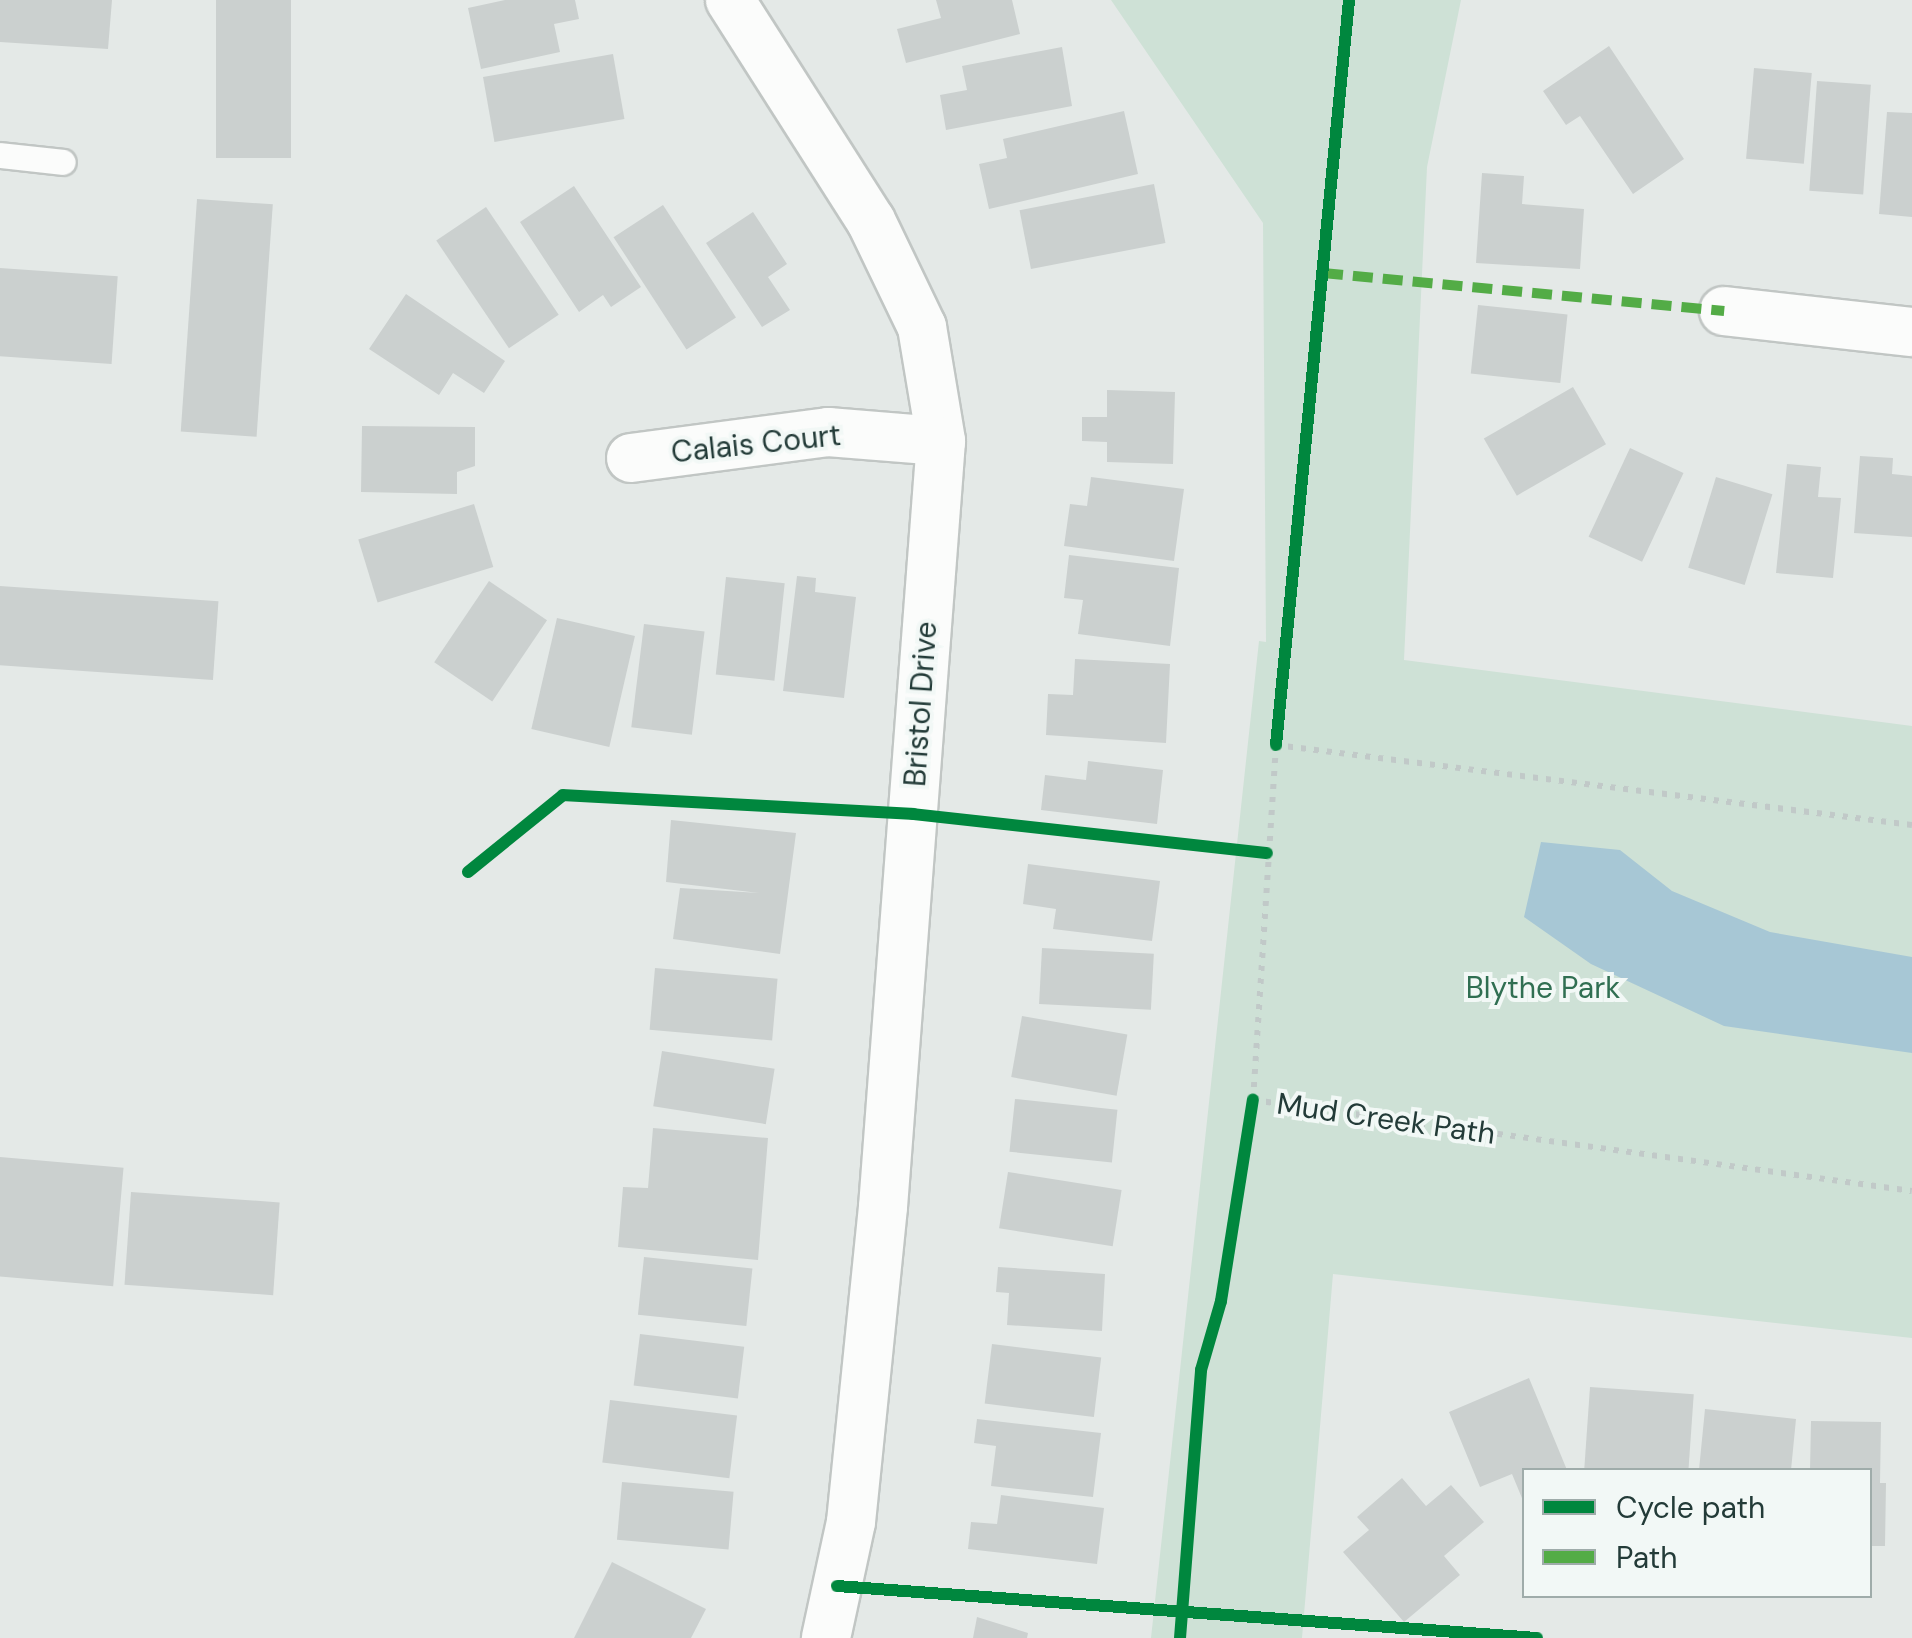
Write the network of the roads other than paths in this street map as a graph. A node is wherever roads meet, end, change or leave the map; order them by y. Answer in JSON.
{"nodes":[{"id":1,"x":730,"y":0,"type":"edge"},
{"id":2,"x":0,"y":155,"type":"edge"},
{"id":3,"x":64,"y":162,"type":"dead end"},
{"id":4,"x":1724,"y":311,"type":"dead end"},
{"id":5,"x":1912,"y":332,"type":"edge"},
{"id":6,"x":941,"y":441,"type":"junction"},
{"id":7,"x":631,"y":458,"type":"dead end"},
{"id":8,"x":826,"y":1638,"type":"edge"}],
"edges":[{"from":1,"to":6,"type":"street","name":"Bristol Drive"},
{"from":2,"to":3,"type":"lane"},
{"from":4,"to":5,"type":"street"},
{"from":6,"to":7,"type":"street","name":"Calais Court"},
{"from":6,"to":8,"type":"street","name":"Bristol Drive"}]}
